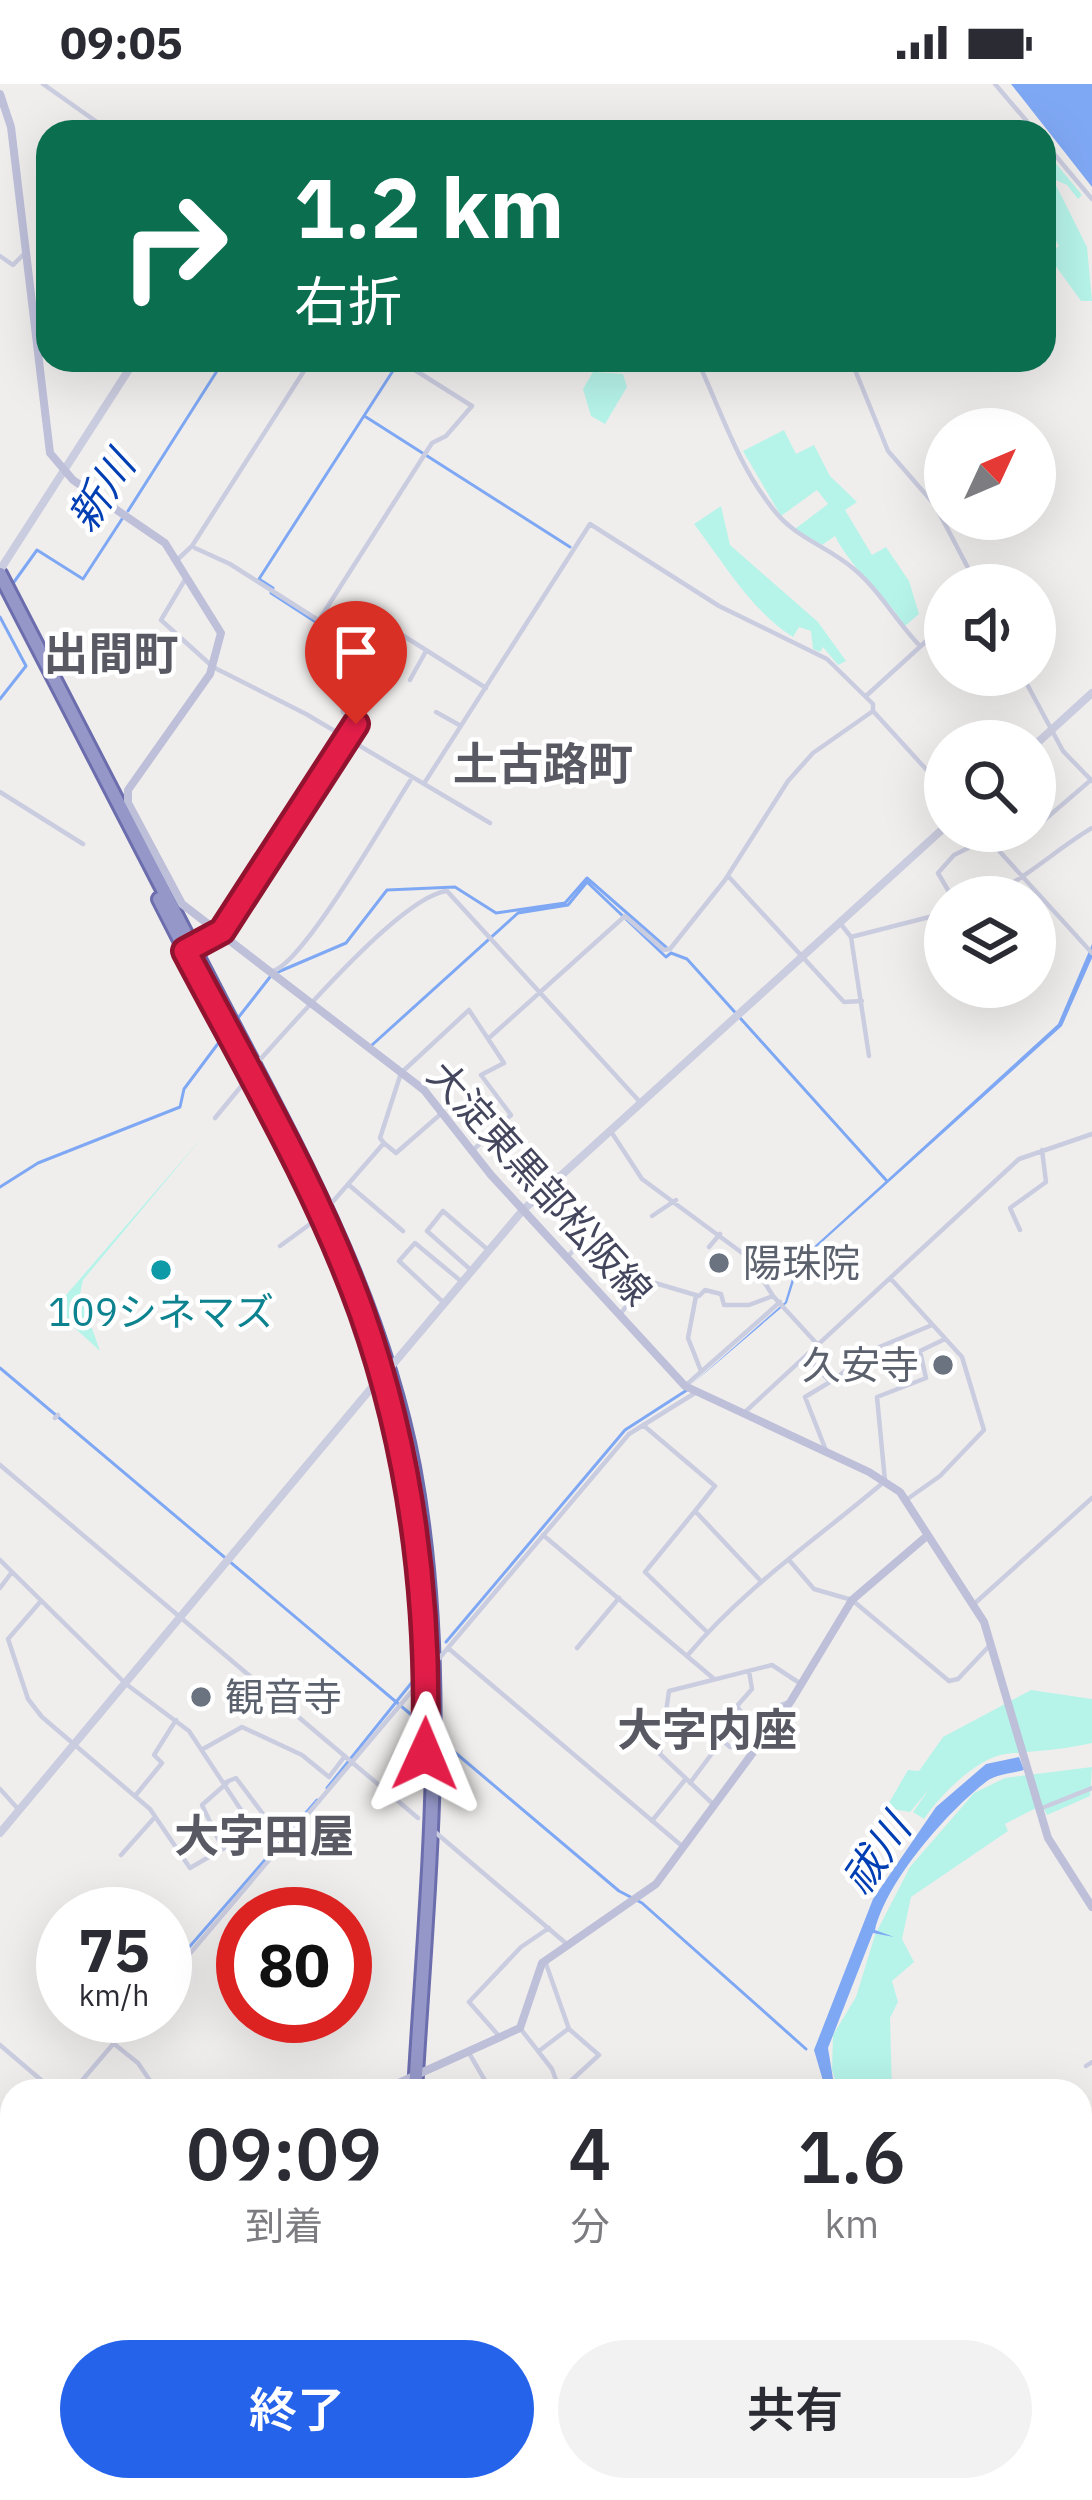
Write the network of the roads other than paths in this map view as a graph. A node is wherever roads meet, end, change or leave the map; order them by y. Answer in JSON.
{"nodes":[{"id":1,"x":43,"y":84,"type":"edge"},
{"id":2,"x":995,"y":84,"type":"edge"},
{"id":3,"x":0,"y":94,"type":"edge"},
{"id":4,"x":94,"y":120,"type":"edge"},
{"id":5,"x":1026,"y":120,"type":"edge"},
{"id":6,"x":1056,"y":156,"type":"edge"},
{"id":7,"x":1092,"y":199,"type":"edge"},
{"id":8,"x":25,"y":253,"type":"junction"},
{"id":9,"x":0,"y":256,"type":"edge"},
{"id":10,"x":13,"y":265,"type":"junction"},
{"id":11,"x":28,"y":274,"type":"junction"},
{"id":12,"x":36,"y":344,"type":"edge"},
{"id":13,"x":39,"y":372,"type":"edge"},
{"id":14,"x":127,"y":372,"type":"edge"},
{"id":15,"x":303,"y":372,"type":"edge"},
{"id":16,"x":418,"y":372,"type":"edge"},
{"id":17,"x":702,"y":372,"type":"edge"},
{"id":18,"x":856,"y":372,"type":"edge"},
{"id":19,"x":63,"y":472,"type":"junction"},
{"id":20,"x":192,"y":546,"type":"junction"},
{"id":21,"x":177,"y":560,"type":"junction"},
{"id":22,"x":966,"y":564,"type":"edge"},
{"id":23,"x":0,"y":572,"type":"edge"},
{"id":24,"x":187,"y":577,"type":"junction"},
{"id":25,"x":0,"y":592,"type":"edge"},
{"id":26,"x":319,"y":620,"type":"junction"},
{"id":27,"x":924,"y":642,"type":"edge"},
{"id":28,"x":920,"y":646,"type":"junction"},
{"id":29,"x":426,"y":651,"type":"junction"},
{"id":30,"x":370,"y":653,"type":"junction"},
{"id":31,"x":212,"y":667,"type":"junction"},
{"id":32,"x":410,"y":680,"type":"dead end"},
{"id":33,"x":486,"y":688,"type":"junction"},
{"id":34,"x":1092,"y":693,"type":"edge"},
{"id":35,"x":866,"y":696,"type":"junction"},
{"id":36,"x":873,"y":711,"type":"junction"},
{"id":37,"x":436,"y":712,"type":"dead end"},
{"id":38,"x":1056,"y":725,"type":"edge"},
{"id":39,"x":461,"y":726,"type":"junction"},
{"id":40,"x":1056,"y":736,"type":"edge"},
{"id":41,"x":346,"y":740,"type":"junction"},
{"id":42,"x":924,"y":767,"type":"edge"},
{"id":43,"x":410,"y":781,"type":"junction"},
{"id":44,"x":1092,"y":781,"type":"edge"},
{"id":45,"x":425,"y":782,"type":"junction"},
{"id":46,"x":0,"y":792,"type":"edge"},
{"id":47,"x":1056,"y":811,"type":"edge"},
{"id":48,"x":490,"y":823,"type":"dead end"},
{"id":49,"x":1092,"y":828,"type":"edge"},
{"id":50,"x":83,"y":844,"type":"dead end"},
{"id":51,"x":924,"y":846,"type":"edge"},
{"id":52,"x":965,"y":852,"type":"edge"},
{"id":53,"x":1000,"y":852,"type":"edge"},
{"id":54,"x":1021,"y":875,"type":"junction"},
{"id":55,"x":728,"y":876,"type":"junction"},
{"id":56,"x":944,"y":876,"type":"edge"},
{"id":57,"x":924,"y":918,"type":"edge"},
{"id":58,"x":840,"y":922,"type":"junction"},
{"id":59,"x":222,"y":931,"type":"junction"},
{"id":60,"x":850,"y":937,"type":"junction"},
{"id":61,"x":189,"y":949,"type":"junction"},
{"id":62,"x":1090,"y":951,"type":"edge"},
{"id":63,"x":801,"y":957,"type":"junction"},
{"id":64,"x":275,"y":972,"type":"junction"},
{"id":65,"x":540,"y":992,"type":"junction"},
{"id":66,"x":862,"y":1001,"type":"junction"},
{"id":67,"x":311,"y":1002,"type":"junction"},
{"id":68,"x":489,"y":1037,"type":"junction"},
{"id":69,"x":868,"y":1056,"type":"dead end"},
{"id":70,"x":253,"y":1071,"type":"junction"},
{"id":71,"x":401,"y":1073,"type":"junction"},
{"id":72,"x":640,"y":1102,"type":"junction"},
{"id":73,"x":442,"y":1112,"type":"junction"},
{"id":74,"x":215,"y":1118,"type":"dead end"},
{"id":75,"x":610,"y":1130,"type":"junction"},
{"id":76,"x":1092,"y":1135,"type":"edge"},
{"id":77,"x":384,"y":1143,"type":"junction"},
{"id":78,"x":472,"y":1150,"type":"junction"},
{"id":79,"x":1042,"y":1150,"type":"junction"},
{"id":80,"x":349,"y":1185,"type":"junction"},
{"id":81,"x":538,"y":1196,"type":"junction"},
{"id":82,"x":676,"y":1200,"type":"junction"},
{"id":83,"x":434,"y":1204,"type":"dead end"},
{"id":84,"x":523,"y":1210,"type":"junction"},
{"id":85,"x":443,"y":1211,"type":"junction"},
{"id":86,"x":324,"y":1212,"type":"junction"},
{"id":87,"x":652,"y":1216,"type":"dead end"},
{"id":88,"x":1020,"y":1230,"type":"dead end"},
{"id":89,"x":720,"y":1234,"type":"junction"},
{"id":90,"x":415,"y":1243,"type":"junction"},
{"id":91,"x":582,"y":1243,"type":"junction"},
{"id":92,"x":280,"y":1246,"type":"dead end"},
{"id":93,"x":709,"y":1247,"type":"dead end"},
{"id":94,"x":489,"y":1250,"type":"junction"},
{"id":95,"x":567,"y":1258,"type":"junction"},
{"id":96,"x":472,"y":1271,"type":"junction"},
{"id":97,"x":645,"y":1280,"type":"junction"},
{"id":98,"x":891,"y":1280,"type":"junction"},
{"id":99,"x":463,"y":1282,"type":"junction"},
{"id":100,"x":697,"y":1296,"type":"junction"},
{"id":101,"x":773,"y":1296,"type":"junction"},
{"id":102,"x":445,"y":1304,"type":"junction"},
{"id":103,"x":782,"y":1304,"type":"junction"},
{"id":104,"x":619,"y":1316,"type":"junction"},
{"id":105,"x":932,"y":1325,"type":"junction"},
{"id":106,"x":945,"y":1339,"type":"junction"},
{"id":107,"x":818,"y":1345,"type":"junction"},
{"id":108,"x":807,"y":1356,"type":"junction"},
{"id":109,"x":701,"y":1372,"type":"junction"},
{"id":110,"x":385,"y":1373,"type":"junction"},
{"id":111,"x":830,"y":1382,"type":"junction"},
{"id":112,"x":685,"y":1387,"type":"junction"},
{"id":113,"x":695,"y":1393,"type":"junction"},
{"id":114,"x":741,"y":1416,"type":"junction"},
{"id":115,"x":643,"y":1425,"type":"junction"},
{"id":116,"x":827,"y":1453,"type":"junction"},
{"id":117,"x":0,"y":1465,"type":"edge"},
{"id":118,"x":885,"y":1481,"type":"junction"},
{"id":119,"x":1092,"y":1498,"type":"edge"},
{"id":120,"x":906,"y":1500,"type":"junction"},
{"id":121,"x":694,"y":1510,"type":"junction"},
{"id":122,"x":543,"y":1534,"type":"junction"},
{"id":123,"x":928,"y":1535,"type":"junction"},
{"id":124,"x":0,"y":1560,"type":"edge"},
{"id":125,"x":789,"y":1560,"type":"junction"},
{"id":126,"x":12,"y":1572,"type":"junction"},
{"id":127,"x":759,"y":1579,"type":"junction"},
{"id":128,"x":0,"y":1588,"type":"edge"},
{"id":129,"x":619,"y":1598,"type":"junction"},
{"id":130,"x":852,"y":1600,"type":"junction"},
{"id":131,"x":41,"y":1601,"type":"junction"},
{"id":132,"x":974,"y":1604,"type":"junction"},
{"id":133,"x":181,"y":1617,"type":"junction"},
{"id":134,"x":707,"y":1632,"type":"junction"},
{"id":135,"x":992,"y":1643,"type":"junction"},
{"id":136,"x":448,"y":1648,"type":"junction"},
{"id":137,"x":577,"y":1648,"type":"dead end"},
{"id":138,"x":687,"y":1656,"type":"junction"},
{"id":139,"x":436,"y":1662,"type":"dead end"},
{"id":140,"x":749,"y":1671,"type":"junction"},
{"id":141,"x":423,"y":1678,"type":"dead end"},
{"id":142,"x":715,"y":1679,"type":"junction"},
{"id":143,"x":126,"y":1684,"type":"junction"},
{"id":144,"x":801,"y":1684,"type":"junction"},
{"id":145,"x":791,"y":1701,"type":"junction"},
{"id":146,"x":745,"y":1719,"type":"junction"},
{"id":147,"x":176,"y":1720,"type":"junction"},
{"id":148,"x":722,"y":1740,"type":"junction"},
{"id":149,"x":74,"y":1744,"type":"junction"},
{"id":150,"x":756,"y":1747,"type":"junction"},
{"id":151,"x":203,"y":1748,"type":"junction"},
{"id":152,"x":348,"y":1759,"type":"junction"},
{"id":153,"x":226,"y":1782,"type":"junction"},
{"id":154,"x":686,"y":1783,"type":"junction"},
{"id":155,"x":1092,"y":1788,"type":"edge"},
{"id":156,"x":0,"y":1789,"type":"edge"},
{"id":157,"x":135,"y":1796,"type":"junction"},
{"id":158,"x":714,"y":1805,"type":"junction"},
{"id":159,"x":1038,"y":1808,"type":"junction"},
{"id":160,"x":19,"y":1810,"type":"junction"},
{"id":161,"x":155,"y":1817,"type":"junction"},
{"id":162,"x":418,"y":1818,"type":"dead end"},
{"id":163,"x":652,"y":1821,"type":"junction"},
{"id":164,"x":432,"y":1830,"type":"dead end"},
{"id":165,"x":253,"y":1831,"type":"junction"},
{"id":166,"x":0,"y":1833,"type":"edge"},
{"id":167,"x":683,"y":1846,"type":"junction"},
{"id":168,"x":223,"y":1848,"type":"junction"},
{"id":169,"x":269,"y":1855,"type":"junction"},
{"id":170,"x":122,"y":1856,"type":"dead end"},
{"id":171,"x":1092,"y":1907,"type":"edge"},
{"id":172,"x":549,"y":1928,"type":"junction"},
{"id":173,"x":568,"y":1945,"type":"junction"},
{"id":174,"x":192,"y":1950,"type":"edge"},
{"id":175,"x":545,"y":1961,"type":"junction"},
{"id":176,"x":520,"y":2028,"type":"junction"},
{"id":177,"x":568,"y":2029,"type":"junction"},
{"id":178,"x":500,"y":2039,"type":"junction"},
{"id":179,"x":113,"y":2044,"type":"joint"},
{"id":180,"x":0,"y":2045,"type":"edge"},
{"id":181,"x":539,"y":2051,"type":"junction"},
{"id":182,"x":470,"y":2053,"type":"junction"},
{"id":183,"x":40,"y":2079,"type":"edge"},
{"id":184,"x":83,"y":2079,"type":"edge"},
{"id":185,"x":149,"y":2079,"type":"edge"},
{"id":186,"x":411,"y":2079,"type":"edge"},
{"id":187,"x":421,"y":2079,"type":"edge"},
{"id":188,"x":484,"y":2079,"type":"edge"},
{"id":189,"x":556,"y":2079,"type":"edge"},
{"id":190,"x":574,"y":2079,"type":"edge"}],
"edges":[{"from":1,"to":4,"type":"street"},
{"from":2,"to":5,"type":"street"},
{"from":3,"to":8,"type":"main road"},
{"from":6,"to":7,"type":"street"},
{"from":8,"to":10,"type":"street"},
{"from":8,"to":11,"type":"main road"},
{"from":9,"to":10,"type":"street"},
{"from":10,"to":11,"type":"street"},
{"from":11,"to":12,"type":"main road"},
{"from":13,"to":19,"type":"main road"},
{"from":14,"to":19,"type":"street"},
{"from":15,"to":20,"type":"street"},
{"from":16,"to":26,"type":"street"},
{"from":17,"to":28,"type":"street"},
{"from":18,"to":22,"type":"street"},
{"from":19,"to":21,"type":"main road"},
{"from":19,"to":23,"type":"street"},
{"from":20,"to":21,"type":"street"},
{"from":20,"to":26,"type":"street"},
{"from":21,"to":24,"type":"main road"},
{"from":23,"to":61,"type":"highway"},
{"from":24,"to":31,"type":"main road"},
{"from":24,"to":31,"type":"street"},
{"from":25,"to":61,"type":"highway"},
{"from":26,"to":30,"type":"street"},
{"from":27,"to":28,"type":"street"},
{"from":28,"to":35,"type":"street"},
{"from":29,"to":30,"type":"street"},
{"from":29,"to":32,"type":"street"},
{"from":29,"to":33,"type":"street"},
{"from":30,"to":41,"type":"street"},
{"from":31,"to":41,"type":"street"},
{"from":31,"to":59,"type":"main road","name":"大淀東黒部松阪線"},
{"from":33,"to":35,"type":"street"},
{"from":33,"to":39,"type":"street"},
{"from":34,"to":38,"type":"street"},
{"from":35,"to":36,"type":"street"},
{"from":36,"to":42,"type":"street"},
{"from":36,"to":55,"type":"street"},
{"from":37,"to":39,"type":"street"},
{"from":39,"to":45,"type":"street"},
{"from":40,"to":44,"type":"street"},
{"from":41,"to":43,"type":"street"},
{"from":41,"to":59,"type":"street"},
{"from":43,"to":45,"type":"street"},
{"from":43,"to":64,"type":"street"},
{"from":44,"to":47,"type":"street"},
{"from":45,"to":48,"type":"street"},
{"from":46,"to":50,"type":"street"},
{"from":49,"to":54,"type":"street"},
{"from":51,"to":58,"type":"street"},
{"from":52,"to":56,"type":"street"},
{"from":53,"to":54,"type":"street"},
{"from":54,"to":62,"type":"street"},
{"from":55,"to":63,"type":"street"},
{"from":55,"to":65,"type":"street"},
{"from":57,"to":60,"type":"street"},
{"from":58,"to":60,"type":"street"},
{"from":58,"to":63,"type":"street"},
{"from":59,"to":61,"type":"street"},
{"from":59,"to":64,"type":"main road","name":"大淀東黒部松阪線"},
{"from":60,"to":66,"type":"street"},
{"from":61,"to":70,"type":"highway"},
{"from":63,"to":66,"type":"street"},
{"from":63,"to":72,"type":"street"},
{"from":64,"to":67,"type":"main road","name":"大淀東黒部松阪線"},
{"from":65,"to":67,"type":"street"},
{"from":65,"to":68,"type":"street"},
{"from":65,"to":72,"type":"street"},
{"from":66,"to":69,"type":"street"},
{"from":67,"to":70,"type":"street"},
{"from":67,"to":71,"type":"main road","name":"大淀東黒部松阪線"},
{"from":68,"to":71,"type":"street"},
{"from":68,"to":78,"type":"street"},
{"from":70,"to":74,"type":"street"},
{"from":70,"to":86,"type":"highway"},
{"from":71,"to":73,"type":"main road","name":"大淀東黒部松阪線"},
{"from":71,"to":77,"type":"street"},
{"from":72,"to":75,"type":"street"},
{"from":73,"to":77,"type":"street"},
{"from":73,"to":78,"type":"main road","name":"大淀東黒部松阪線"},
{"from":75,"to":81,"type":"street"},
{"from":75,"to":82,"type":"street"},
{"from":76,"to":79,"type":"street"},
{"from":77,"to":80,"type":"street"},
{"from":78,"to":84,"type":"main road","name":"大淀東黒部松阪線"},
{"from":79,"to":88,"type":"street"},
{"from":79,"to":98,"type":"street"},
{"from":80,"to":86,"type":"street"},
{"from":80,"to":90,"type":"street"},
{"from":81,"to":84,"type":"street"},
{"from":81,"to":91,"type":"street"},
{"from":82,"to":87,"type":"street"},
{"from":82,"to":89,"type":"street"},
{"from":83,"to":85,"type":"street"},
{"from":84,"to":94,"type":"street"},
{"from":84,"to":95,"type":"main road","name":"大淀東黒部松阪線"},
{"from":85,"to":94,"type":"street"},
{"from":85,"to":96,"type":"street"},
{"from":86,"to":92,"type":"street"},
{"from":86,"to":110,"type":"highway"},
{"from":89,"to":93,"type":"street"},
{"from":89,"to":101,"type":"street"},
{"from":90,"to":99,"type":"street"},
{"from":90,"to":102,"type":"street"},
{"from":91,"to":95,"type":"street"},
{"from":91,"to":97,"type":"street"},
{"from":94,"to":96,"type":"street"},
{"from":95,"to":104,"type":"main road","name":"大淀東黒部松阪線"},
{"from":96,"to":99,"type":"street"},
{"from":97,"to":100,"type":"street"},
{"from":97,"to":104,"type":"street"},
{"from":98,"to":105,"type":"street"},
{"from":98,"to":107,"type":"street"},
{"from":99,"to":102,"type":"street"},
{"from":100,"to":101,"type":"street"},
{"from":100,"to":109,"type":"street"},
{"from":101,"to":103,"type":"street"},
{"from":102,"to":110,"type":"street"},
{"from":103,"to":107,"type":"street"},
{"from":103,"to":109,"type":"street"},
{"from":104,"to":112,"type":"main road","name":"大淀東黒部松阪線"},
{"from":105,"to":106,"type":"street"},
{"from":105,"to":111,"type":"street"},
{"from":106,"to":118,"type":"street"},
{"from":106,"to":120,"type":"street"},
{"from":107,"to":108,"type":"street"},
{"from":108,"to":111,"type":"street"},
{"from":108,"to":114,"type":"street"},
{"from":109,"to":112,"type":"street"},
{"from":110,"to":133,"type":"street"},
{"from":110,"to":186,"type":"highway"},
{"from":111,"to":116,"type":"street"},
{"from":112,"to":113,"type":"main road","name":"大淀東黒部松阪線"},
{"from":113,"to":114,"type":"main road","name":"大淀東黒部松阪線"},
{"from":113,"to":115,"type":"street"},
{"from":114,"to":116,"type":"main road","name":"大淀東黒部松阪線"},
{"from":115,"to":121,"type":"street"},
{"from":115,"to":122,"type":"street"},
{"from":116,"to":118,"type":"main road","name":"大淀東黒部松阪線"},
{"from":117,"to":133,"type":"street"},
{"from":118,"to":120,"type":"main road","name":"大淀東黒部松阪線"},
{"from":118,"to":125,"type":"street"},
{"from":119,"to":132,"type":"street"},
{"from":120,"to":123,"type":"main road","name":"大淀東黒部松阪線"},
{"from":121,"to":127,"type":"street"},
{"from":121,"to":134,"type":"street"},
{"from":122,"to":129,"type":"street"},
{"from":122,"to":136,"type":"street"},
{"from":123,"to":130,"type":"main road"},
{"from":123,"to":132,"type":"main road","name":"大淀東黒部松阪線"},
{"from":124,"to":126,"type":"street"},
{"from":125,"to":127,"type":"street"},
{"from":125,"to":130,"type":"street"},
{"from":126,"to":128,"type":"street"},
{"from":126,"to":131,"type":"street"},
{"from":127,"to":134,"type":"street"},
{"from":129,"to":137,"type":"street"},
{"from":129,"to":138,"type":"street"},
{"from":130,"to":135,"type":"street"},
{"from":130,"to":144,"type":"main road"},
{"from":131,"to":143,"type":"street"},
{"from":131,"to":149,"type":"street"},
{"from":132,"to":135,"type":"main road","name":"大淀東黒部松阪線"},
{"from":133,"to":143,"type":"street"},
{"from":133,"to":152,"type":"street"},
{"from":134,"to":138,"type":"street"},
{"from":135,"to":159,"type":"main road","name":"大淀東黒部松阪線"},
{"from":136,"to":139,"type":"street"},
{"from":136,"to":163,"type":"street"},
{"from":138,"to":142,"type":"street"},
{"from":140,"to":142,"type":"street"},
{"from":140,"to":144,"type":"street"},
{"from":140,"to":146,"type":"street"},
{"from":141,"to":152,"type":"street"},
{"from":142,"to":154,"type":"street"},
{"from":143,"to":147,"type":"street"},
{"from":143,"to":149,"type":"street"},
{"from":144,"to":145,"type":"main road"},
{"from":145,"to":146,"type":"street"},
{"from":145,"to":150,"type":"main road"},
{"from":146,"to":148,"type":"street"},
{"from":147,"to":151,"type":"street"},
{"from":147,"to":157,"type":"street"},
{"from":148,"to":150,"type":"street"},
{"from":148,"to":154,"type":"street"},
{"from":149,"to":157,"type":"street"},
{"from":149,"to":160,"type":"street"},
{"from":150,"to":158,"type":"main road"},
{"from":151,"to":152,"type":"street"},
{"from":151,"to":153,"type":"street"},
{"from":152,"to":162,"type":"street"},
{"from":152,"to":169,"type":"street"},
{"from":153,"to":165,"type":"street"},
{"from":153,"to":165,"type":"street"},
{"from":153,"to":168,"type":"street"},
{"from":154,"to":158,"type":"street"},
{"from":154,"to":163,"type":"street"},
{"from":155,"to":159,"type":"street"},
{"from":156,"to":160,"type":"street"},
{"from":157,"to":161,"type":"street"},
{"from":158,"to":167,"type":"main road"},
{"from":159,"to":171,"type":"main road","name":"大淀東黒部松阪線"},
{"from":160,"to":166,"type":"street"},
{"from":161,"to":168,"type":"street"},
{"from":161,"to":170,"type":"street"},
{"from":163,"to":167,"type":"street"},
{"from":164,"to":172,"type":"street"},
{"from":165,"to":168,"type":"street"},
{"from":165,"to":169,"type":"street"},
{"from":167,"to":173,"type":"main road"},
{"from":169,"to":174,"type":"street"},
{"from":172,"to":173,"type":"street"},
{"from":172,"to":178,"type":"street"},
{"from":173,"to":175,"type":"main road"},
{"from":175,"to":176,"type":"main road"},
{"from":175,"to":177,"type":"street"},
{"from":176,"to":178,"type":"main road"},
{"from":176,"to":181,"type":"street"},
{"from":177,"to":181,"type":"street"},
{"from":177,"to":190,"type":"street"},
{"from":178,"to":182,"type":"main road"},
{"from":179,"to":184,"type":"street"},
{"from":179,"to":185,"type":"street"},
{"from":180,"to":183,"type":"street"},
{"from":181,"to":189,"type":"street"},
{"from":182,"to":187,"type":"main road"},
{"from":182,"to":188,"type":"street"}]}
